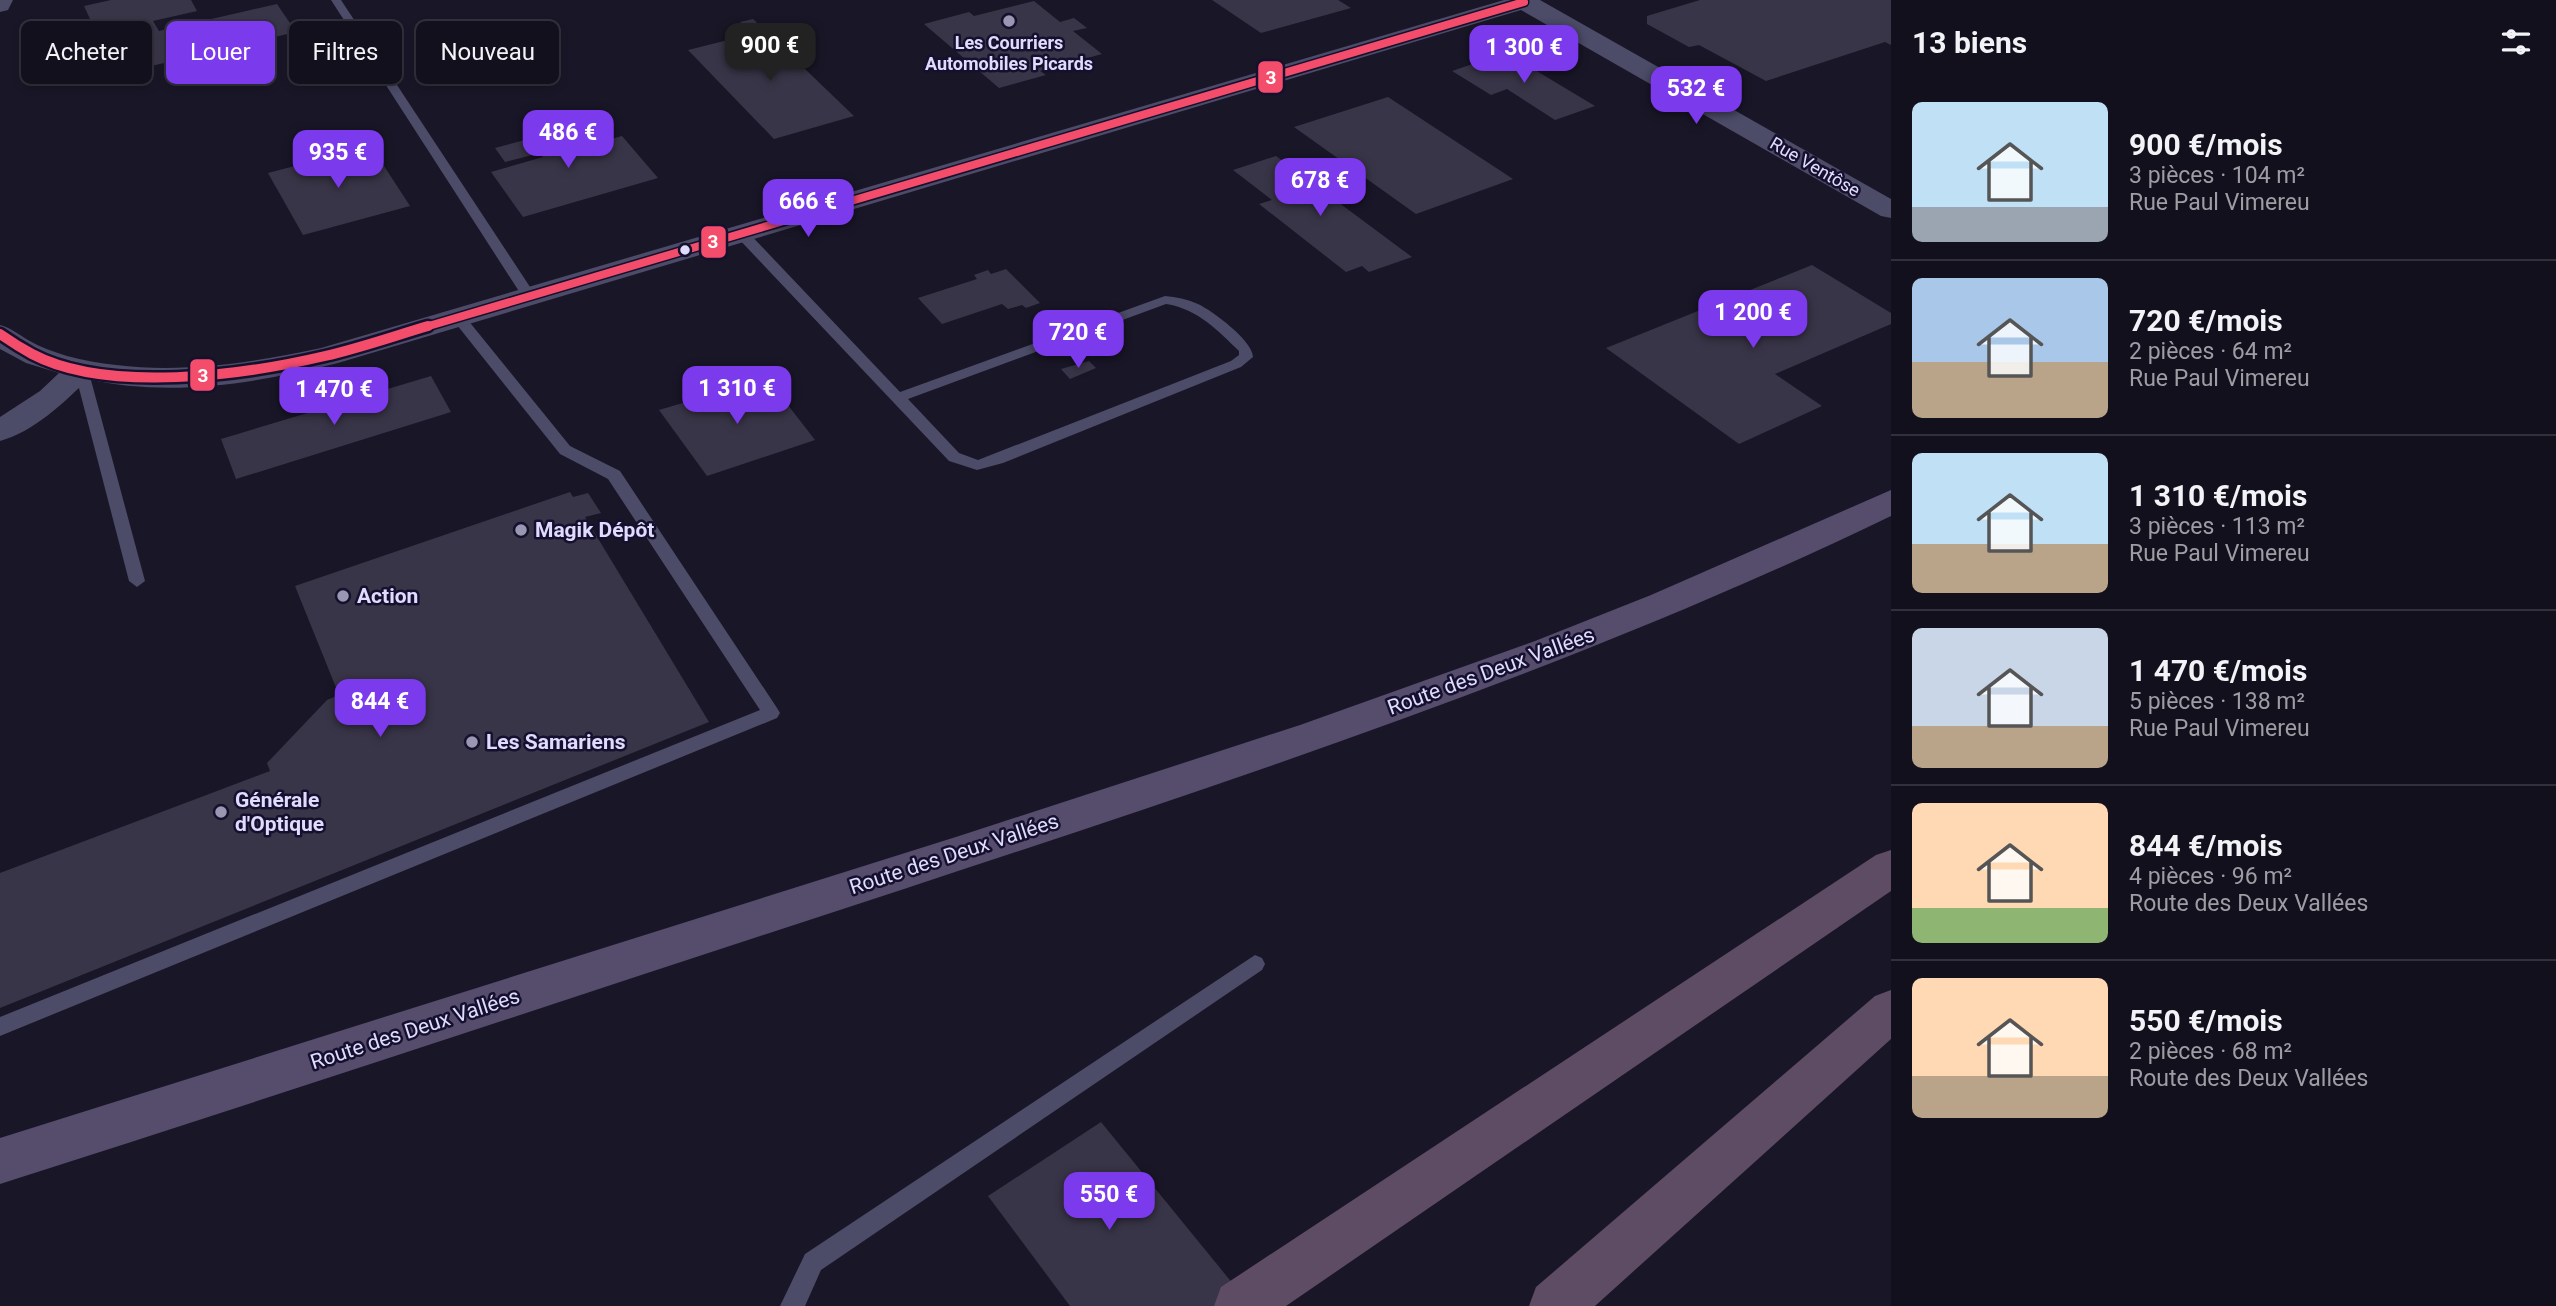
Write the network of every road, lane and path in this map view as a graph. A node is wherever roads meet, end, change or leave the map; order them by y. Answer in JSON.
{"nodes":[{"id":1,"x":336,"y":0,"type":"edge"},
{"id":2,"x":1524,"y":1,"type":"edge"},
{"id":3,"x":1891,"y":210,"type":"edge"},
{"id":4,"x":741,"y":233,"type":"junction"},
{"id":5,"x":529,"y":296,"type":"junction"},
{"id":6,"x":458,"y":317,"type":"junction"},
{"id":7,"x":0,"y":334,"type":"edge"},
{"id":8,"x":81,"y":369,"type":"junction"},
{"id":9,"x":900,"y":397,"type":"junction"},
{"id":10,"x":0,"y":431,"type":"edge"},
{"id":11,"x":1891,"y":502,"type":"edge"},
{"id":12,"x":137,"y":581,"type":"dead end"},
{"id":13,"x":1891,"y":868,"type":"edge"},
{"id":14,"x":1255,"y":964,"type":"dead end"},
{"id":15,"x":1891,"y":1010,"type":"edge"},
{"id":16,"x":0,"y":1027,"type":"edge"},
{"id":17,"x":0,"y":1161,"type":"edge"},
{"id":18,"x":792,"y":1306,"type":"edge"},
{"id":19,"x":1240,"y":1306,"type":"edge"},
{"id":20,"x":1555,"y":1306,"type":"edge"}],
"edges":[{"from":1,"to":5,"type":"lane"},
{"from":2,"to":3,"type":"street","name":"Rue Ventôse"},
{"from":2,"to":4,"type":"street"},
{"from":4,"to":5,"type":"street"},
{"from":4,"to":9,"type":"lane"},
{"from":5,"to":6,"type":"street"},
{"from":6,"to":8,"type":"street"},
{"from":6,"to":16,"type":"lane"},
{"from":7,"to":8,"type":"street"},
{"from":8,"to":10,"type":"street"},
{"from":8,"to":12,"type":"lane"},
{"from":9,"to":9,"type":"lane"},
{"from":11,"to":17,"type":"main road","name":"Route des Deux Vallées"},
{"from":13,"to":19,"type":"highway"},
{"from":14,"to":18,"type":"lane"},
{"from":15,"to":20,"type":"highway"}]}
